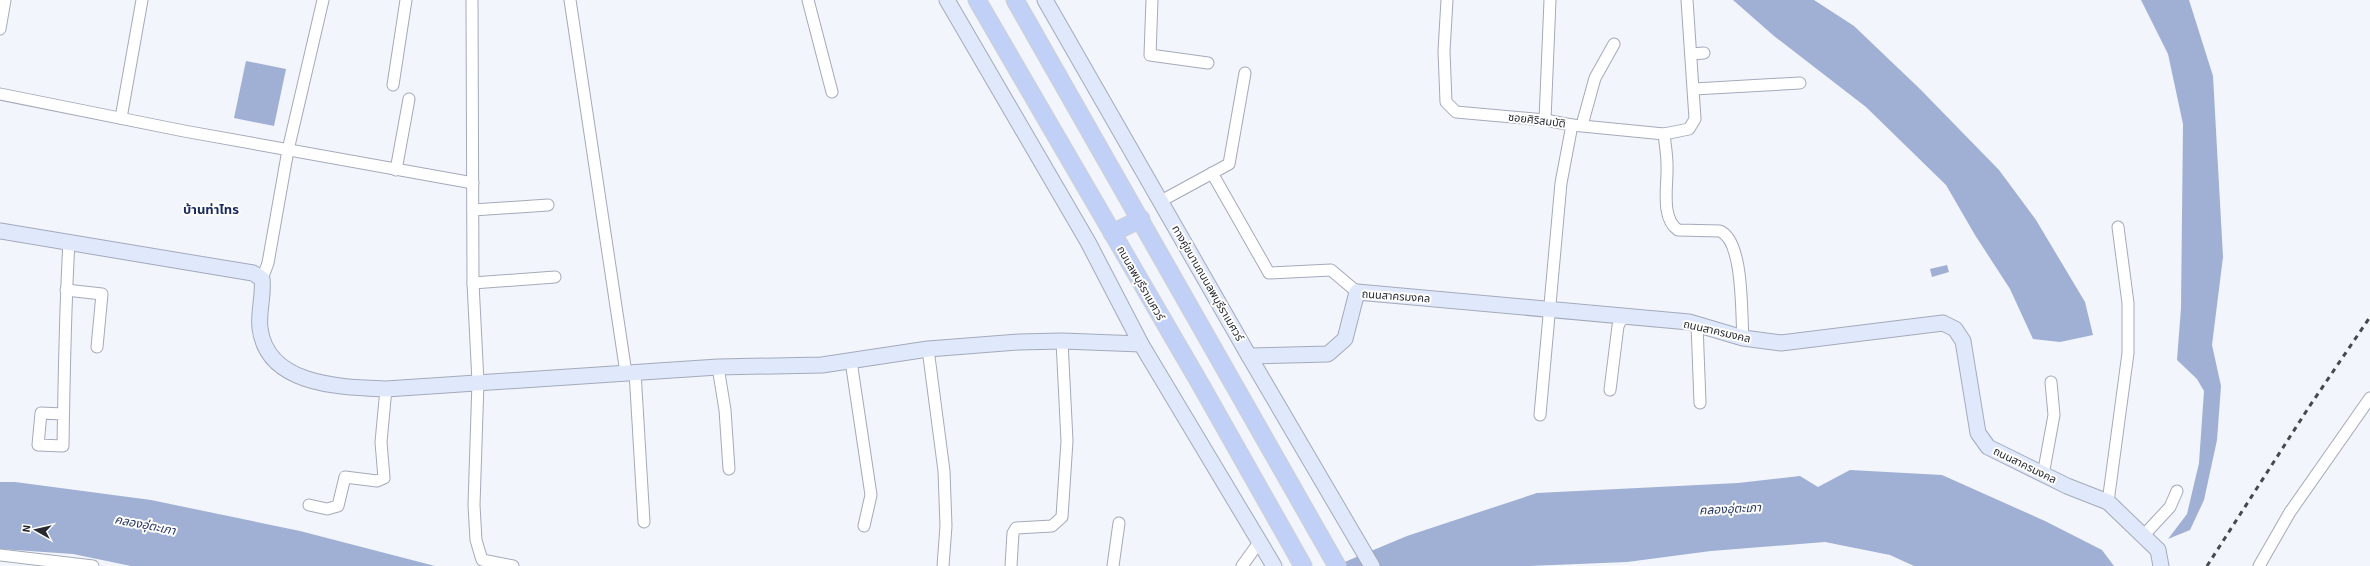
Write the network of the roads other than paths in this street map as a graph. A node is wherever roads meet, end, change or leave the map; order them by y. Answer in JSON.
{"nodes":[{"id":1,"x":5,"y":0,"type":"edge"},
{"id":2,"x":142,"y":0,"type":"edge"},
{"id":3,"x":322,"y":0,"type":"edge"},
{"id":4,"x":406,"y":0,"type":"edge"},
{"id":5,"x":472,"y":0,"type":"edge"},
{"id":6,"x":570,"y":0,"type":"edge"},
{"id":7,"x":808,"y":0,"type":"edge"},
{"id":8,"x":947,"y":0,"type":"edge"},
{"id":9,"x":977,"y":0,"type":"edge"},
{"id":10,"x":1015,"y":0,"type":"edge"},
{"id":11,"x":1044,"y":0,"type":"edge"},
{"id":12,"x":1152,"y":0,"type":"edge"},
{"id":13,"x":1447,"y":0,"type":"edge"},
{"id":14,"x":1550,"y":0,"type":"edge"},
{"id":15,"x":1687,"y":0,"type":"edge"},
{"id":16,"x":0,"y":29,"type":"edge"},
{"id":17,"x":1614,"y":44,"type":"dead end"},
{"id":18,"x":1704,"y":53,"type":"dead end"},
{"id":19,"x":1691,"y":54,"type":"junction"},
{"id":20,"x":1208,"y":63,"type":"dead end"},
{"id":21,"x":1245,"y":74,"type":"dead end"},
{"id":22,"x":1800,"y":83,"type":"dead end"},
{"id":23,"x":393,"y":85,"type":"dead end"},
{"id":24,"x":1694,"y":89,"type":"junction"},
{"id":25,"x":832,"y":92,"type":"dead end"},
{"id":26,"x":0,"y":94,"type":"edge"},
{"id":27,"x":409,"y":99,"type":"dead end"},
{"id":28,"x":122,"y":118,"type":"junction"},
{"id":29,"x":1545,"y":120,"type":"junction"},
{"id":30,"x":1577,"y":125,"type":"junction"},
{"id":31,"x":1664,"y":134,"type":"junction"},
{"id":32,"x":288,"y":150,"type":"junction"},
{"id":33,"x":396,"y":170,"type":"junction"},
{"id":34,"x":1212,"y":173,"type":"junction"},
{"id":35,"x":473,"y":184,"type":"junction"},
{"id":36,"x":1161,"y":201,"type":"junction"},
{"id":37,"x":548,"y":205,"type":"dead end"},
{"id":38,"x":473,"y":210,"type":"junction"},
{"id":39,"x":1141,"y":219,"type":"junction"},
{"id":40,"x":2118,"y":228,"type":"dead end"},
{"id":41,"x":0,"y":231,"type":"edge"},
{"id":42,"x":1112,"y":233,"type":"junction"},
{"id":43,"x":68,"y":242,"type":"junction"},
{"id":44,"x":555,"y":277,"type":"dead end"},
{"id":45,"x":262,"y":279,"type":"junction"},
{"id":46,"x":473,"y":283,"type":"junction"},
{"id":47,"x":66,"y":290,"type":"junction"},
{"id":48,"x":1357,"y":292,"type":"junction"},
{"id":49,"x":1551,"y":309,"type":"junction"},
{"id":50,"x":1629,"y":317,"type":"junction"},
{"id":51,"x":1697,"y":324,"type":"junction"},
{"id":52,"x":1743,"y":338,"type":"junction"},
{"id":53,"x":1062,"y":341,"type":"junction"},
{"id":54,"x":1141,"y":344,"type":"junction"},
{"id":55,"x":97,"y":347,"type":"dead end"},
{"id":56,"x":928,"y":349,"type":"junction"},
{"id":57,"x":1249,"y":356,"type":"junction"},
{"id":58,"x":851,"y":361,"type":"junction"},
{"id":59,"x":718,"y":367,"type":"junction"},
{"id":60,"x":630,"y":373,"type":"junction"},
{"id":61,"x":478,"y":382,"type":"junction"},
{"id":62,"x":2051,"y":382,"type":"dead end"},
{"id":63,"x":386,"y":389,"type":"junction"},
{"id":64,"x":1610,"y":390,"type":"dead end"},
{"id":65,"x":2370,"y":398,"type":"edge"},
{"id":66,"x":1700,"y":403,"type":"dead end"},
{"id":67,"x":63,"y":414,"type":"dead end"},
{"id":68,"x":1540,"y":415,"type":"dead end"},
{"id":69,"x":729,"y":469,"type":"dead end"},
{"id":70,"x":2043,"y":475,"type":"junction"},
{"id":71,"x":2177,"y":491,"type":"dead end"},
{"id":72,"x":2108,"y":502,"type":"junction"},
{"id":73,"x":309,"y":505,"type":"dead end"},
{"id":74,"x":644,"y":522,"type":"dead end"},
{"id":75,"x":1119,"y":523,"type":"dead end"},
{"id":76,"x":864,"y":526,"type":"dead end"},
{"id":77,"x":2144,"y":535,"type":"junction"},
{"id":78,"x":1261,"y":544,"type":"junction"},
{"id":79,"x":0,"y":555,"type":"edge"},
{"id":80,"x":93,"y":566,"type":"edge"},
{"id":81,"x":513,"y":566,"type":"edge"},
{"id":82,"x":943,"y":566,"type":"edge"},
{"id":83,"x":1011,"y":566,"type":"edge"},
{"id":84,"x":1113,"y":566,"type":"edge"},
{"id":85,"x":1242,"y":566,"type":"edge"},
{"id":86,"x":1274,"y":566,"type":"edge"},
{"id":87,"x":1303,"y":566,"type":"edge"},
{"id":88,"x":1337,"y":566,"type":"edge"},
{"id":89,"x":1372,"y":566,"type":"edge"},
{"id":90,"x":2161,"y":566,"type":"edge"},
{"id":91,"x":2259,"y":566,"type":"edge"}],
"edges":[{"from":1,"to":16,"type":"street"},
{"from":2,"to":28,"type":"street"},
{"from":3,"to":32,"type":"street"},
{"from":4,"to":23,"type":"street"},
{"from":5,"to":35,"type":"street"},
{"from":6,"to":60,"type":"street"},
{"from":7,"to":25,"type":"street"},
{"from":8,"to":54,"type":"street"},
{"from":9,"to":42,"type":"main road","name":"ถนนลพบุรีราเมศวร์"},
{"from":10,"to":39,"type":"main road"},
{"from":11,"to":36,"type":"street","name":"ทางคู่ขนานถนนลพบุรีราเมศวร์"},
{"from":12,"to":20,"type":"street"},
{"from":13,"to":29,"type":"street","name":"ซอยศิริสมบัติ"},
{"from":14,"to":29,"type":"street"},
{"from":15,"to":19,"type":"street"},
{"from":17,"to":30,"type":"street"},
{"from":18,"to":19,"type":"street"},
{"from":19,"to":24,"type":"street"},
{"from":21,"to":34,"type":"street"},
{"from":22,"to":24,"type":"street"},
{"from":24,"to":31,"type":"street"},
{"from":26,"to":28,"type":"street"},
{"from":27,"to":33,"type":"street"},
{"from":28,"to":32,"type":"street"},
{"from":29,"to":30,"type":"street","name":"ซอยศิริสมบัติ"},
{"from":30,"to":31,"type":"street"},
{"from":30,"to":49,"type":"street","name":"ซอยศิริสมบัติ"},
{"from":31,"to":52,"type":"street"},
{"from":32,"to":33,"type":"street"},
{"from":32,"to":45,"type":"street"},
{"from":33,"to":35,"type":"street"},
{"from":34,"to":36,"type":"street"},
{"from":34,"to":48,"type":"street"},
{"from":35,"to":38,"type":"street"},
{"from":36,"to":57,"type":"street","name":"ทางคู่ขนานถนนลพบุรีราเมศวร์"},
{"from":37,"to":38,"type":"street"},
{"from":38,"to":46,"type":"street"},
{"from":39,"to":42,"type":"main road"},
{"from":39,"to":88,"type":"main road"},
{"from":40,"to":72,"type":"street"},
{"from":41,"to":43,"type":"street"},
{"from":42,"to":87,"type":"main road","name":"ถนนลพบุรีราเมศวร์"},
{"from":43,"to":45,"type":"street"},
{"from":43,"to":47,"type":"street"},
{"from":44,"to":46,"type":"street"},
{"from":45,"to":63,"type":"street"},
{"from":46,"to":61,"type":"street"},
{"from":47,"to":55,"type":"street"},
{"from":47,"to":67,"type":"street"},
{"from":48,"to":49,"type":"street","name":"ถนนสาครมงคล"},
{"from":48,"to":57,"type":"street","name":"ถนนสาครมงคล"},
{"from":49,"to":50,"type":"street","name":"ถนนสาครมงคล"},
{"from":49,"to":68,"type":"street","name":"ซอยศิริสมบัติ"},
{"from":50,"to":51,"type":"street","name":"ถนนสาครมงคล"},
{"from":50,"to":64,"type":"street"},
{"from":51,"to":52,"type":"street","name":"ถนนสาครมงคล"},
{"from":51,"to":66,"type":"street"},
{"from":52,"to":70,"type":"street","name":"ถนนสาครมงคล"},
{"from":53,"to":54,"type":"street"},
{"from":53,"to":56,"type":"street"},
{"from":53,"to":83,"type":"street"},
{"from":54,"to":78,"type":"street"},
{"from":56,"to":58,"type":"street"},
{"from":56,"to":82,"type":"street"},
{"from":57,"to":89,"type":"street","name":"ทางคู่ขนานถนนลพบุรีราเมศวร์"},
{"from":58,"to":59,"type":"street"},
{"from":58,"to":76,"type":"street"},
{"from":59,"to":60,"type":"street"},
{"from":59,"to":69,"type":"street"},
{"from":60,"to":61,"type":"street"},
{"from":60,"to":74,"type":"street"},
{"from":61,"to":63,"type":"street"},
{"from":61,"to":81,"type":"street"},
{"from":62,"to":70,"type":"street"},
{"from":63,"to":73,"type":"street"},
{"from":65,"to":91,"type":"street"},
{"from":70,"to":72,"type":"street","name":"ถนนสาครมงคล"},
{"from":71,"to":77,"type":"street"},
{"from":72,"to":77,"type":"street","name":"ถนนสาครมงคล"},
{"from":75,"to":84,"type":"street"},
{"from":77,"to":90,"type":"street","name":"ถนนสาครมงคล"},
{"from":78,"to":85,"type":"street"},
{"from":78,"to":86,"type":"street"},
{"from":79,"to":80,"type":"street"}]}
